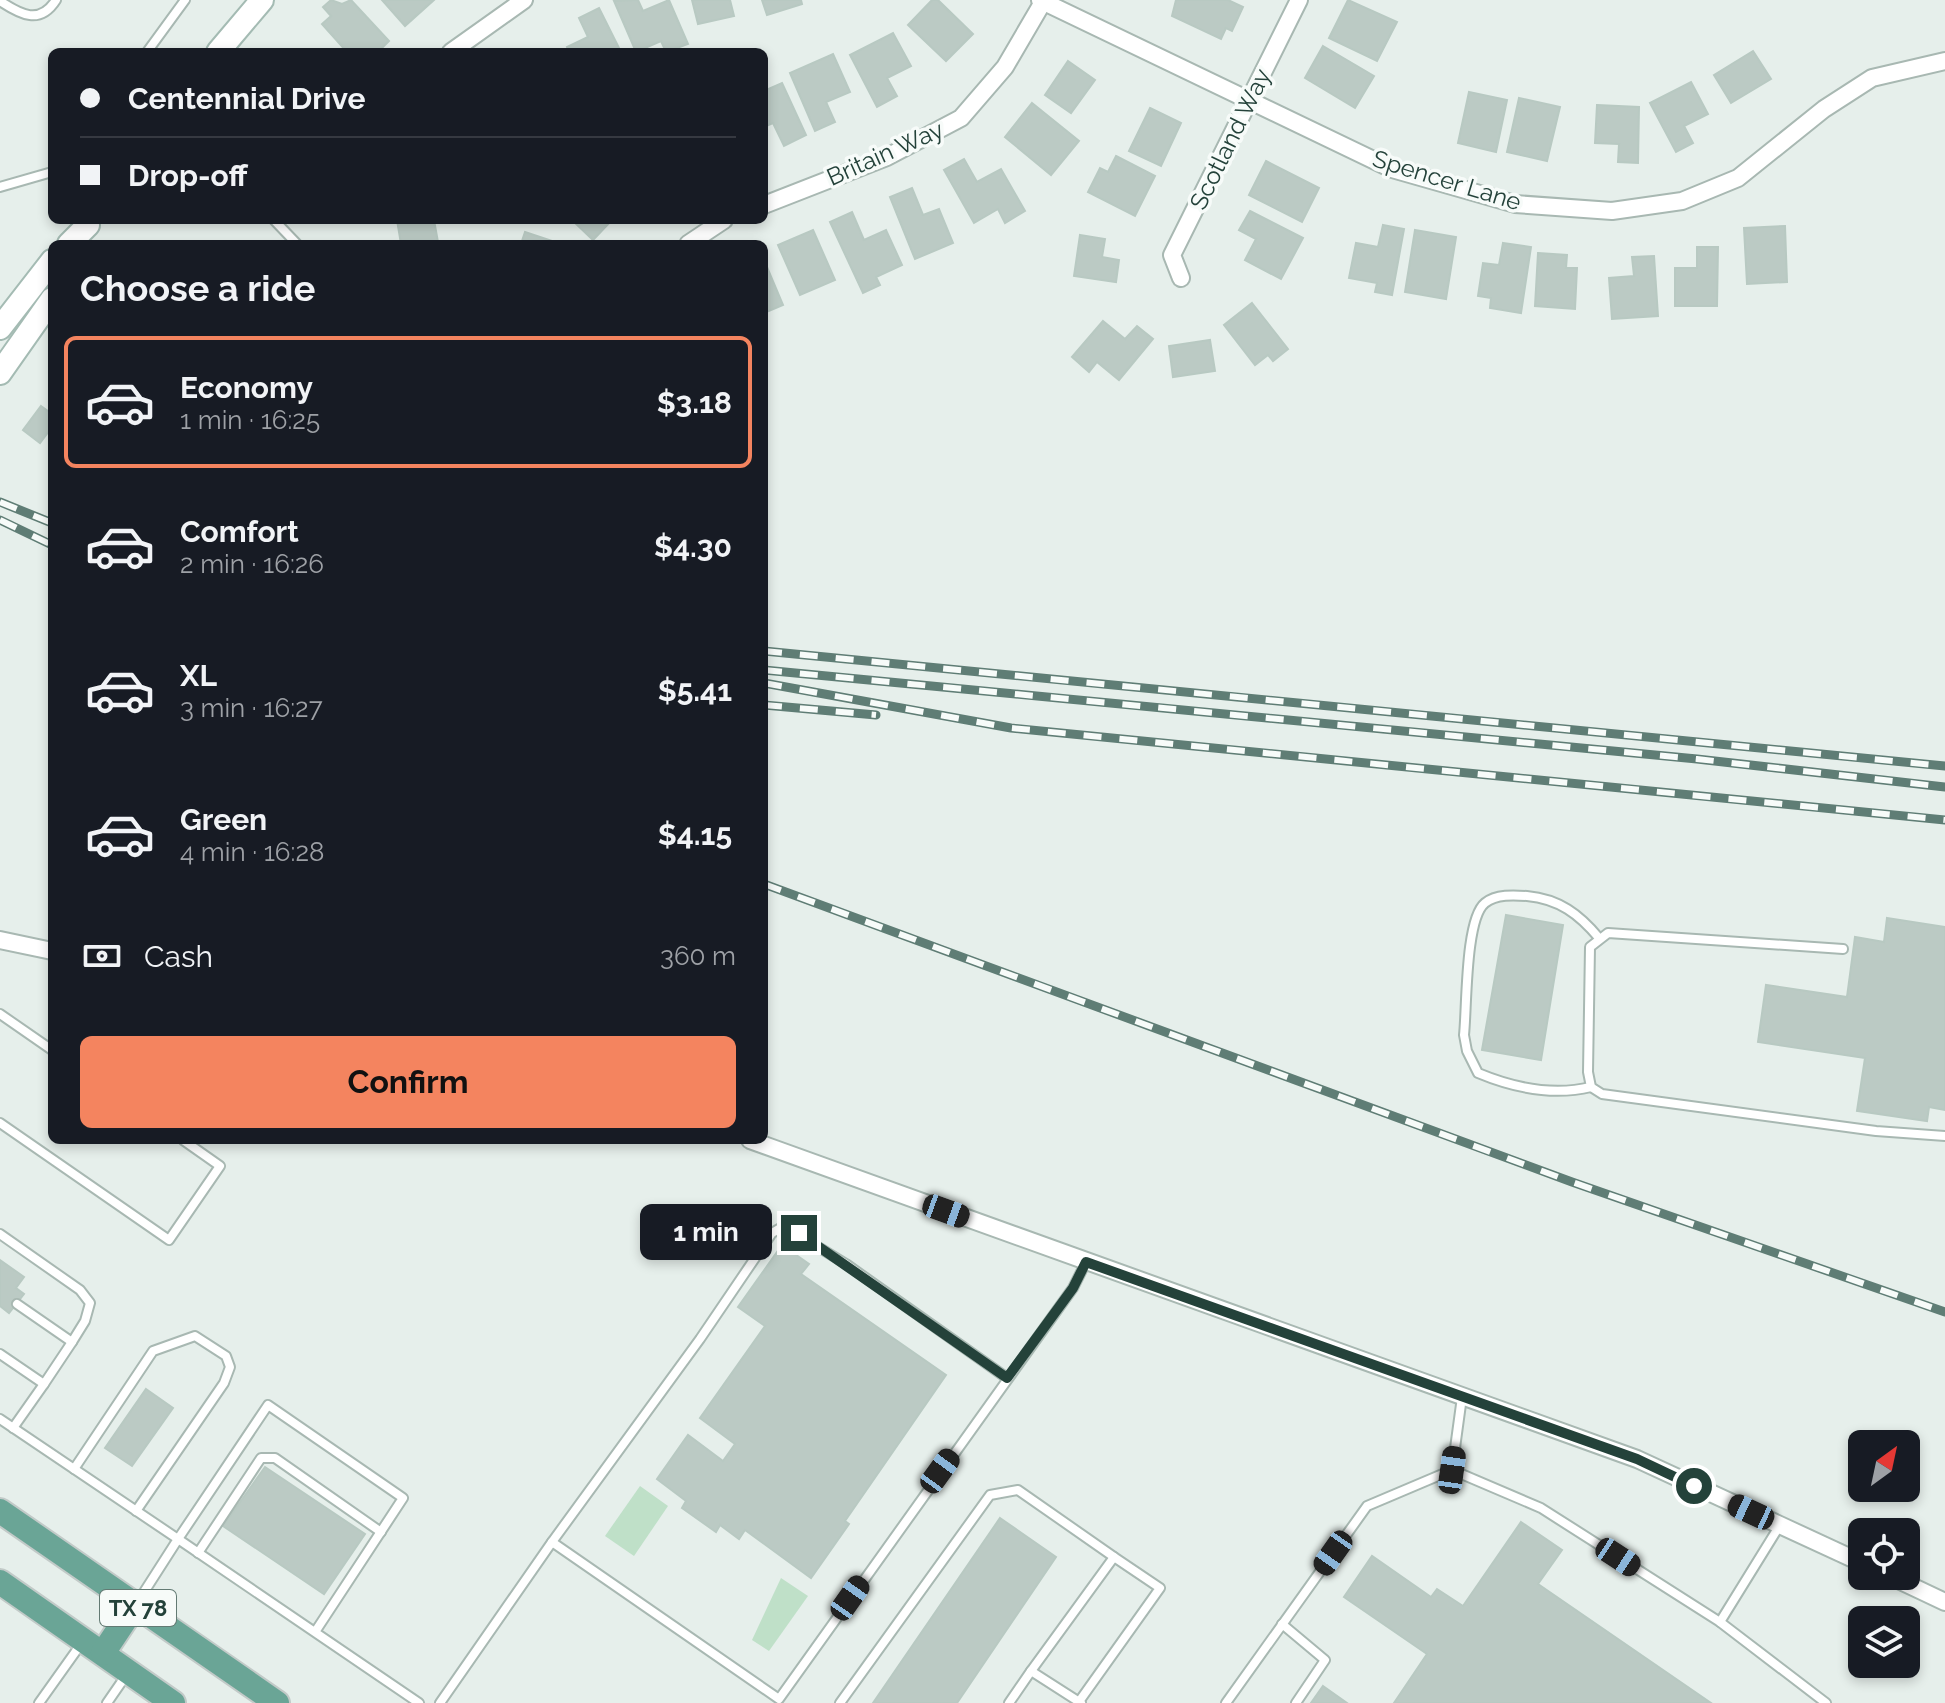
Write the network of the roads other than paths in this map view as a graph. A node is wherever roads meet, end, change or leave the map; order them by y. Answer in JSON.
{"nodes":[{"id":1,"x":56,"y":0,"type":"edge"},
{"id":2,"x":185,"y":0,"type":"edge"},
{"id":3,"x":262,"y":0,"type":"edge"},
{"id":4,"x":524,"y":0,"type":"edge"},
{"id":5,"x":1299,"y":0,"type":"edge"},
{"id":6,"x":0,"y":1,"type":"edge"},
{"id":7,"x":1041,"y":1,"type":"edge"},
{"id":8,"x":150,"y":48,"type":"edge"},
{"id":9,"x":221,"y":48,"type":"edge"},
{"id":10,"x":457,"y":48,"type":"edge"},
{"id":11,"x":1945,"y":61,"type":"edge"},
{"id":12,"x":1249,"y":99,"type":"junction"},
{"id":13,"x":48,"y":173,"type":"edge"},
{"id":14,"x":0,"y":187,"type":"edge"},
{"id":15,"x":768,"y":203,"type":"edge"},
{"id":16,"x":278,"y":224,"type":"edge"},
{"id":17,"x":718,"y":224,"type":"edge"},
{"id":18,"x":293,"y":240,"type":"edge"},
{"id":19,"x":694,"y":240,"type":"edge"},
{"id":20,"x":48,"y":266,"type":"edge"},
{"id":21,"x":1181,"y":278,"type":"dead end"},
{"id":22,"x":48,"y":305,"type":"edge"},
{"id":23,"x":1,"y":326,"type":"edge"},
{"id":24,"x":23,"y":341,"type":"junction"},
{"id":25,"x":1,"y":371,"type":"edge"},
{"id":26,"x":1599,"y":938,"type":"junction"},
{"id":27,"x":0,"y":940,"type":"edge"},
{"id":28,"x":1843,"y":949,"type":"dead end"},
{"id":29,"x":48,"y":950,"type":"edge"},
{"id":30,"x":0,"y":1014,"type":"edge"},
{"id":31,"x":48,"y":1047,"type":"edge"},
{"id":32,"x":1591,"y":1087,"type":"junction"},
{"id":33,"x":0,"y":1123,"type":"edge"},
{"id":34,"x":1945,"y":1136,"type":"edge"},
{"id":35,"x":189,"y":1144,"type":"edge"},
{"id":36,"x":761,"y":1144,"type":"edge"},
{"id":37,"x":0,"y":1234,"type":"edge"},
{"id":38,"x":1086,"y":1262,"type":"junction"},
{"id":39,"x":17,"y":1304,"type":"dead end"},
{"id":40,"x":72,"y":1342,"type":"junction"},
{"id":41,"x":0,"y":1354,"type":"edge"},
{"id":42,"x":1007,"y":1378,"type":"junction"},
{"id":43,"x":44,"y":1384,"type":"junction"},
{"id":44,"x":1462,"y":1397,"type":"junction"},
{"id":45,"x":0,"y":1419,"type":"edge"},
{"id":46,"x":13,"y":1428,"type":"junction"},
{"id":47,"x":74,"y":1469,"type":"junction"},
{"id":48,"x":1452,"y":1470,"type":"junction"},
{"id":49,"x":0,"y":1511,"type":"edge"},
{"id":50,"x":136,"y":1511,"type":"junction"},
{"id":51,"x":1780,"y":1525,"type":"junction"},
{"id":52,"x":381,"y":1532,"type":"junction"},
{"id":53,"x":178,"y":1539,"type":"junction"},
{"id":54,"x":552,"y":1542,"type":"junction"},
{"id":55,"x":198,"y":1553,"type":"junction"},
{"id":56,"x":1114,"y":1557,"type":"junction"},
{"id":57,"x":1848,"y":1557,"type":"edge"},
{"id":58,"x":0,"y":1582,"type":"edge"},
{"id":59,"x":1920,"y":1590,"type":"edge"},
{"id":60,"x":1945,"y":1602,"type":"edge"},
{"id":61,"x":135,"y":1605,"type":"junction"},
{"id":62,"x":1720,"y":1622,"type":"junction"},
{"id":63,"x":1282,"y":1624,"type":"junction"},
{"id":64,"x":315,"y":1632,"type":"junction"},
{"id":65,"x":94,"y":1647,"type":"junction"},
{"id":66,"x":1031,"y":1671,"type":"junction"},
{"id":67,"x":129,"y":1672,"type":"junction"},
{"id":68,"x":780,"y":1702,"type":"edge"},
{"id":69,"x":39,"y":1703,"type":"edge"},
{"id":70,"x":107,"y":1703,"type":"edge"},
{"id":71,"x":173,"y":1703,"type":"edge"},
{"id":72,"x":277,"y":1703,"type":"edge"},
{"id":73,"x":419,"y":1703,"type":"edge"},
{"id":74,"x":440,"y":1703,"type":"edge"},
{"id":75,"x":840,"y":1703,"type":"edge"},
{"id":76,"x":1009,"y":1703,"type":"edge"},
{"id":77,"x":1080,"y":1703,"type":"edge"},
{"id":78,"x":1226,"y":1703,"type":"edge"},
{"id":79,"x":1296,"y":1703,"type":"edge"},
{"id":80,"x":1826,"y":1703,"type":"edge"}],
"edges":[{"from":1,"to":6,"type":"lane"},
{"from":2,"to":8,"type":"lane"},
{"from":3,"to":9,"type":"street"},
{"from":4,"to":10,"type":"street"},
{"from":5,"to":12,"type":"street","name":"Scotland Way"},
{"from":7,"to":12,"type":"street","name":"Spencer Lane"},
{"from":7,"to":15,"type":"street","name":"Britain Way"},
{"from":11,"to":12,"type":"street","name":"Spencer Lane"},
{"from":12,"to":21,"type":"street","name":"Scotland Way"},
{"from":13,"to":14,"type":"lane"},
{"from":16,"to":18,"type":"lane"},
{"from":17,"to":19,"type":"street"},
{"from":20,"to":23,"type":"street"},
{"from":22,"to":24,"type":"street"},
{"from":23,"to":24,"type":"lane"},
{"from":24,"to":25,"type":"street"},
{"from":26,"to":28,"type":"lane"},
{"from":26,"to":32,"type":"lane"},
{"from":26,"to":32,"type":"lane"},
{"from":27,"to":29,"type":"street"},
{"from":30,"to":31,"type":"lane"},
{"from":32,"to":34,"type":"lane"},
{"from":33,"to":35,"type":"lane"},
{"from":36,"to":38,"type":"street"},
{"from":37,"to":40,"type":"lane"},
{"from":38,"to":42,"type":"lane"},
{"from":38,"to":44,"type":"street"},
{"from":39,"to":40,"type":"lane"},
{"from":40,"to":43,"type":"lane"},
{"from":41,"to":43,"type":"lane"},
{"from":42,"to":54,"type":"lane"},
{"from":42,"to":68,"type":"lane"},
{"from":43,"to":46,"type":"lane"},
{"from":44,"to":48,"type":"lane"},
{"from":44,"to":51,"type":"street"},
{"from":45,"to":46,"type":"lane"},
{"from":46,"to":47,"type":"lane"},
{"from":47,"to":50,"type":"lane"},
{"from":47,"to":50,"type":"lane"},
{"from":48,"to":62,"type":"lane"},
{"from":48,"to":63,"type":"lane"},
{"from":49,"to":61,"type":"main road","number":"TX 78"},
{"from":50,"to":53,"type":"lane"},
{"from":51,"to":57,"type":"street"},
{"from":51,"to":62,"type":"lane"},
{"from":52,"to":53,"type":"lane"},
{"from":52,"to":55,"type":"lane"},
{"from":52,"to":64,"type":"lane"},
{"from":53,"to":55,"type":"lane"},
{"from":53,"to":61,"type":"lane"},
{"from":54,"to":68,"type":"lane"},
{"from":54,"to":74,"type":"lane"},
{"from":55,"to":64,"type":"lane"},
{"from":56,"to":66,"type":"lane"},
{"from":56,"to":75,"type":"lane"},
{"from":56,"to":77,"type":"lane"},
{"from":58,"to":65,"type":"main road","number":"TX 78"},
{"from":59,"to":60,"type":"street"},
{"from":61,"to":65,"type":"main road"},
{"from":61,"to":72,"type":"main road","number":"TX 78"},
{"from":62,"to":80,"type":"lane"},
{"from":63,"to":78,"type":"lane"},
{"from":63,"to":79,"type":"lane"},
{"from":64,"to":73,"type":"lane"},
{"from":65,"to":67,"type":"main road","number":"TX 78"},
{"from":65,"to":69,"type":"lane"},
{"from":66,"to":76,"type":"lane"},
{"from":66,"to":77,"type":"lane"},
{"from":67,"to":70,"type":"lane"},
{"from":67,"to":71,"type":"main road","number":"TX 78"}]}
